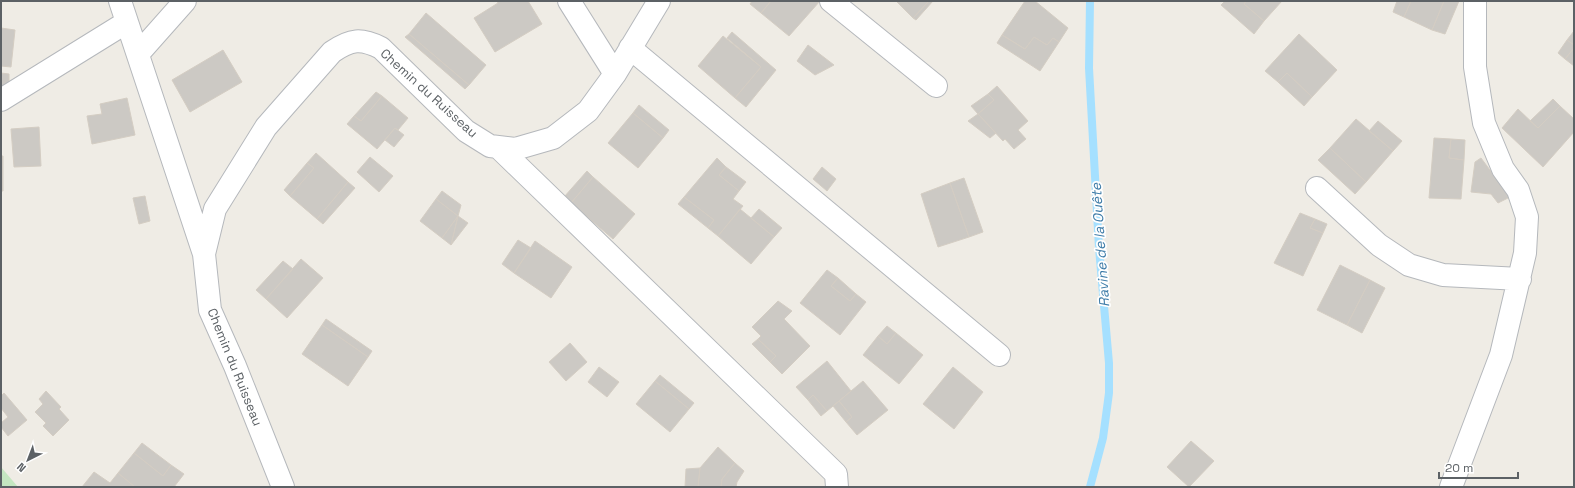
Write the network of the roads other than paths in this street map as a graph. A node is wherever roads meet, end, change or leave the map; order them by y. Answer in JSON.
{"nodes":[{"id":1,"x":120,"y":1,"type":"edge"},
{"id":2,"x":185,"y":1,"type":"edge"},
{"id":3,"x":569,"y":1,"type":"edge"},
{"id":4,"x":659,"y":1,"type":"edge"},
{"id":5,"x":831,"y":1,"type":"edge"},
{"id":6,"x":1475,"y":1,"type":"edge"},
{"id":7,"x":127,"y":22,"type":"junction"},
{"id":8,"x":630,"y":48,"type":"junction"},
{"id":9,"x":138,"y":54,"type":"junction"},
{"id":10,"x":615,"y":74,"type":"junction"},
{"id":11,"x":936,"y":86,"type":"dead end"},
{"id":12,"x":1,"y":100,"type":"edge"},
{"id":13,"x":498,"y":147,"type":"junction"},
{"id":14,"x":1317,"y":188,"type":"dead end"},
{"id":15,"x":204,"y":254,"type":"junction"},
{"id":16,"x":1520,"y":278,"type":"junction"},
{"id":17,"x":999,"y":355,"type":"dead end"},
{"id":18,"x":283,"y":487,"type":"edge"},
{"id":19,"x":837,"y":487,"type":"edge"},
{"id":20,"x":1451,"y":487,"type":"edge"}],
"edges":[{"from":1,"to":7,"type":"street"},
{"from":2,"to":9,"type":"street"},
{"from":3,"to":10,"type":"street"},
{"from":4,"to":8,"type":"street","name":"Chemin du Ruisseau"},
{"from":5,"to":11,"type":"street"},
{"from":6,"to":16,"type":"street"},
{"from":7,"to":9,"type":"street"},
{"from":7,"to":12,"type":"street"},
{"from":8,"to":10,"type":"street","name":"Chemin du Ruisseau"},
{"from":8,"to":17,"type":"street"},
{"from":9,"to":15,"type":"street"},
{"from":10,"to":13,"type":"street","name":"Chemin du Ruisseau"},
{"from":13,"to":15,"type":"street","name":"Chemin du Ruisseau"},
{"from":13,"to":19,"type":"street"},
{"from":14,"to":16,"type":"street"},
{"from":15,"to":18,"type":"street","name":"Chemin du Ruisseau"},
{"from":16,"to":20,"type":"street"}]}
